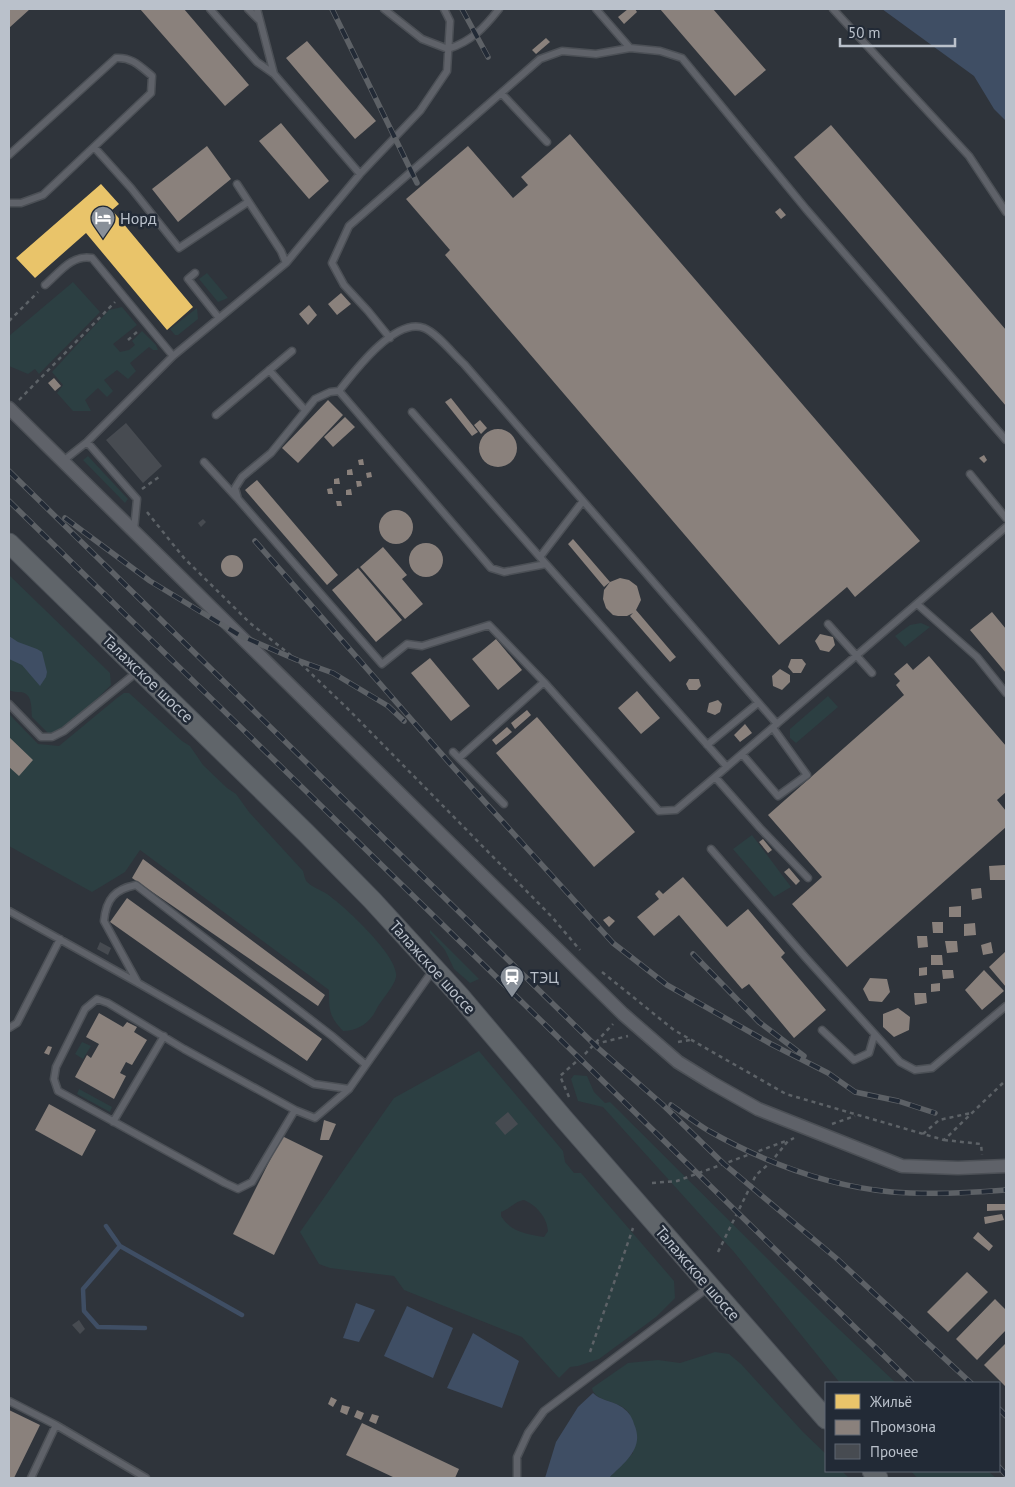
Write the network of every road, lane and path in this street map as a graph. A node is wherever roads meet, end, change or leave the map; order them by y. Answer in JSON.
{"nodes":[{"id":1,"x":210,"y":9,"type":"edge"},
{"id":2,"x":248,"y":9,"type":"edge"},
{"id":3,"x":257,"y":9,"type":"edge"},
{"id":4,"x":384,"y":9,"type":"edge"},
{"id":5,"x":444,"y":9,"type":"edge"},
{"id":6,"x":499,"y":9,"type":"edge"},
{"id":7,"x":596,"y":9,"type":"edge"},
{"id":8,"x":833,"y":9,"type":"edge"},
{"id":9,"x":260,"y":21,"type":"junction"},
{"id":10,"x":630,"y":48,"type":"junction"},
{"id":11,"x":448,"y":49,"type":"junction"},
{"id":12,"x":274,"y":74,"type":"junction"},
{"id":13,"x":502,"y":94,"type":"junction"},
{"id":14,"x":547,"y":142,"type":"dead end"},
{"id":15,"x":94,"y":147,"type":"junction"},
{"id":16,"x":9,"y":155,"type":"edge"},
{"id":17,"x":360,"y":174,"type":"junction"},
{"id":18,"x":237,"y":184,"type":"dead end"},
{"id":19,"x":248,"y":202,"type":"junction"},
{"id":20,"x":9,"y":203,"type":"edge"},
{"id":21,"x":1006,"y":212,"type":"edge"},
{"id":22,"x":286,"y":263,"type":"junction"},
{"id":23,"x":195,"y":273,"type":"dead end"},
{"id":24,"x":45,"y":285,"type":"joint"},
{"id":25,"x":124,"y":295,"type":"junction"},
{"id":26,"x":219,"y":318,"type":"junction"},
{"id":27,"x":9,"y":321,"type":"edge"},
{"id":28,"x":390,"y":338,"type":"junction"},
{"id":29,"x":292,"y":351,"type":"dead end"},
{"id":30,"x":173,"y":356,"type":"junction"},
{"id":31,"x":269,"y":370,"type":"junction"},
{"id":32,"x":339,"y":391,"type":"junction"},
{"id":33,"x":9,"y":409,"type":"edge"},
{"id":34,"x":305,"y":410,"type":"junction"},
{"id":35,"x":412,"y":412,"type":"dead end"},
{"id":36,"x":216,"y":416,"type":"dead end"},
{"id":37,"x":1006,"y":440,"type":"edge"},
{"id":38,"x":87,"y":442,"type":"junction"},
{"id":39,"x":62,"y":462,"type":"junction"},
{"id":40,"x":204,"y":462,"type":"dead end"},
{"id":41,"x":970,"y":474,"type":"dead end"},
{"id":42,"x":158,"y":477,"type":"dead end"},
{"id":43,"x":142,"y":489,"type":"dead end"},
{"id":44,"x":238,"y":499,"type":"junction"},
{"id":45,"x":137,"y":500,"type":"junction"},
{"id":46,"x":583,"y":501,"type":"junction"},
{"id":47,"x":1006,"y":518,"type":"edge"},
{"id":48,"x":1006,"y":527,"type":"edge"},
{"id":49,"x":134,"y":531,"type":"junction"},
{"id":50,"x":9,"y":543,"type":"edge"},
{"id":51,"x":540,"y":557,"type":"junction"},
{"id":52,"x":546,"y":564,"type":"junction"},
{"id":53,"x":917,"y":604,"type":"junction"},
{"id":54,"x":828,"y":624,"type":"dead end"},
{"id":55,"x":856,"y":656,"type":"junction"},
{"id":56,"x":140,"y":670,"type":"junction"},
{"id":57,"x":872,"y":673,"type":"dead end"},
{"id":58,"x":544,"y":682,"type":"junction"},
{"id":59,"x":1006,"y":694,"type":"edge"},
{"id":60,"x":758,"y":703,"type":"junction"},
{"id":61,"x":9,"y":704,"type":"edge"},
{"id":62,"x":775,"y":726,"type":"junction"},
{"id":63,"x":707,"y":745,"type":"junction"},
{"id":64,"x":453,"y":752,"type":"dead end"},
{"id":65,"x":742,"y":754,"type":"junction"},
{"id":66,"x":459,"y":758,"type":"junction"},
{"id":67,"x":727,"y":767,"type":"junction"},
{"id":68,"x":715,"y":777,"type":"junction"},
{"id":69,"x":504,"y":804,"type":"dead end"},
{"id":70,"x":710,"y":849,"type":"dead end"},
{"id":71,"x":808,"y":878,"type":"dead end"},
{"id":72,"x":9,"y":911,"type":"edge"},
{"id":73,"x":60,"y":940,"type":"junction"},
{"id":74,"x":580,"y":950,"type":"dead end"},
{"id":75,"x":435,"y":967,"type":"junction"},
{"id":76,"x":599,"y":970,"type":"dead end"},
{"id":77,"x":138,"y":983,"type":"junction"},
{"id":78,"x":1006,"y":1006,"type":"edge"},
{"id":79,"x":623,"y":1014,"type":"junction"},
{"id":80,"x":9,"y":1028,"type":"edge"},
{"id":81,"x":822,"y":1030,"type":"dead end"},
{"id":82,"x":164,"y":1036,"type":"junction"},
{"id":83,"x":874,"y":1036,"type":"dead end"},
{"id":84,"x":691,"y":1040,"type":"junction"},
{"id":85,"x":672,"y":1044,"type":"dead end"},
{"id":86,"x":578,"y":1058,"type":"dead end"},
{"id":87,"x":366,"y":1065,"type":"junction"},
{"id":88,"x":1006,"y":1080,"type":"edge"},
{"id":89,"x":349,"y":1089,"type":"junction"},
{"id":90,"x":295,"y":1110,"type":"junction"},
{"id":91,"x":973,"y":1113,"type":"junction"},
{"id":92,"x":857,"y":1115,"type":"junction"},
{"id":93,"x":113,"y":1122,"type":"junction"},
{"id":94,"x":814,"y":1131,"type":"junction"},
{"id":95,"x":922,"y":1134,"type":"junction"},
{"id":96,"x":944,"y":1140,"type":"junction"},
{"id":97,"x":788,"y":1141,"type":"junction"},
{"id":98,"x":1006,"y":1166,"type":"edge"},
{"id":99,"x":983,"y":1167,"type":"junction"},
{"id":100,"x":652,"y":1183,"type":"dead end"},
{"id":101,"x":633,"y":1228,"type":"dead end"},
{"id":102,"x":718,"y":1252,"type":"dead end"},
{"id":103,"x":710,"y":1287,"type":"junction"},
{"id":104,"x":590,"y":1352,"type":"dead end"},
{"id":105,"x":9,"y":1401,"type":"edge"},
{"id":106,"x":825,"y":1418,"type":"edge"},
{"id":107,"x":56,"y":1424,"type":"junction"},
{"id":108,"x":31,"y":1478,"type":"edge"},
{"id":109,"x":146,"y":1478,"type":"edge"},
{"id":110,"x":517,"y":1478,"type":"edge"}],
"edges":[{"from":1,"to":12,"type":"lane"},
{"from":2,"to":9,"type":"lane"},
{"from":3,"to":9,"type":"lane"},
{"from":4,"to":11,"type":"lane"},
{"from":5,"to":11,"type":"lane"},
{"from":6,"to":11,"type":"lane"},
{"from":7,"to":10,"type":"lane"},
{"from":8,"to":21,"type":"lane"},
{"from":9,"to":12,"type":"lane"},
{"from":10,"to":13,"type":"lane"},
{"from":10,"to":37,"type":"lane"},
{"from":11,"to":17,"type":"lane"},
{"from":12,"to":17,"type":"lane"},
{"from":13,"to":14,"type":"lane"},
{"from":13,"to":28,"type":"lane"},
{"from":15,"to":16,"type":"lane"},
{"from":15,"to":19,"type":"lane"},
{"from":15,"to":20,"type":"lane"},
{"from":17,"to":22,"type":"lane"},
{"from":18,"to":19,"type":"lane"},
{"from":19,"to":22,"type":"lane"},
{"from":22,"to":26,"type":"lane"},
{"from":23,"to":26,"type":"lane"},
{"from":24,"to":25,"type":"lane"},
{"from":24,"to":27,"type":"path"},
{"from":25,"to":30,"type":"lane"},
{"from":25,"to":33,"type":"path"},
{"from":26,"to":30,"type":"lane"},
{"from":28,"to":32,"type":"lane"},
{"from":28,"to":46,"type":"lane"},
{"from":29,"to":31,"type":"lane"},
{"from":30,"to":38,"type":"lane"},
{"from":31,"to":34,"type":"lane"},
{"from":31,"to":36,"type":"lane"},
{"from":32,"to":34,"type":"lane"},
{"from":32,"to":52,"type":"lane"},
{"from":33,"to":39,"type":"street"},
{"from":34,"to":44,"type":"lane"},
{"from":35,"to":51,"type":"lane"},
{"from":38,"to":39,"type":"lane"},
{"from":38,"to":45,"type":"lane"},
{"from":39,"to":49,"type":"street"},
{"from":40,"to":44,"type":"lane"},
{"from":41,"to":47,"type":"lane"},
{"from":42,"to":43,"type":"path"},
{"from":44,"to":58,"type":"lane"},
{"from":45,"to":49,"type":"lane"},
{"from":45,"to":74,"type":"path"},
{"from":46,"to":51,"type":"lane"},
{"from":46,"to":60,"type":"lane"},
{"from":48,"to":53,"type":"lane"},
{"from":49,"to":79,"type":"street"},
{"from":50,"to":56,"type":"main road","name":"Талажское шоссе"},
{"from":51,"to":52,"type":"lane"},
{"from":52,"to":63,"type":"lane"},
{"from":53,"to":55,"type":"lane"},
{"from":53,"to":59,"type":"lane"},
{"from":54,"to":55,"type":"lane"},
{"from":55,"to":57,"type":"lane"},
{"from":55,"to":62,"type":"lane"},
{"from":56,"to":61,"type":"lane"},
{"from":56,"to":75,"type":"main road","name":"Талажское шоссе"},
{"from":58,"to":66,"type":"lane"},
{"from":58,"to":68,"type":"lane"},
{"from":60,"to":62,"type":"lane"},
{"from":60,"to":63,"type":"lane"},
{"from":62,"to":65,"type":"lane"},
{"from":62,"to":65,"type":"lane"},
{"from":63,"to":67,"type":"lane"},
{"from":64,"to":66,"type":"lane"},
{"from":65,"to":67,"type":"lane"},
{"from":66,"to":69,"type":"lane"},
{"from":67,"to":68,"type":"lane"},
{"from":68,"to":71,"type":"lane"},
{"from":70,"to":78,"type":"lane"},
{"from":72,"to":73,"type":"lane"},
{"from":73,"to":77,"type":"lane"},
{"from":73,"to":80,"type":"lane"},
{"from":75,"to":87,"type":"lane"},
{"from":75,"to":103,"type":"main road","name":"Талажское шоссе"},
{"from":76,"to":84,"type":"path"},
{"from":77,"to":87,"type":"lane"},
{"from":77,"to":89,"type":"lane"},
{"from":79,"to":86,"type":"path"},
{"from":79,"to":94,"type":"street"},
{"from":81,"to":83,"type":"lane"},
{"from":82,"to":90,"type":"lane"},
{"from":82,"to":93,"type":"lane"},
{"from":82,"to":93,"type":"lane"},
{"from":84,"to":85,"type":"path"},
{"from":84,"to":92,"type":"path"},
{"from":87,"to":89,"type":"lane"},
{"from":88,"to":91,"type":"path"},
{"from":89,"to":90,"type":"lane"},
{"from":90,"to":93,"type":"lane"},
{"from":91,"to":95,"type":"path"},
{"from":91,"to":96,"type":"path"},
{"from":92,"to":94,"type":"path"},
{"from":92,"to":95,"type":"path"},
{"from":94,"to":97,"type":"path"},
{"from":94,"to":99,"type":"street"},
{"from":95,"to":96,"type":"path"},
{"from":96,"to":99,"type":"path"},
{"from":97,"to":100,"type":"path"},
{"from":97,"to":102,"type":"path"},
{"from":98,"to":99,"type":"street"},
{"from":101,"to":104,"type":"path"},
{"from":103,"to":106,"type":"main road","name":"Талажское шоссе"},
{"from":103,"to":110,"type":"lane"},
{"from":105,"to":107,"type":"lane"},
{"from":107,"to":108,"type":"lane"},
{"from":107,"to":109,"type":"lane"}]}
